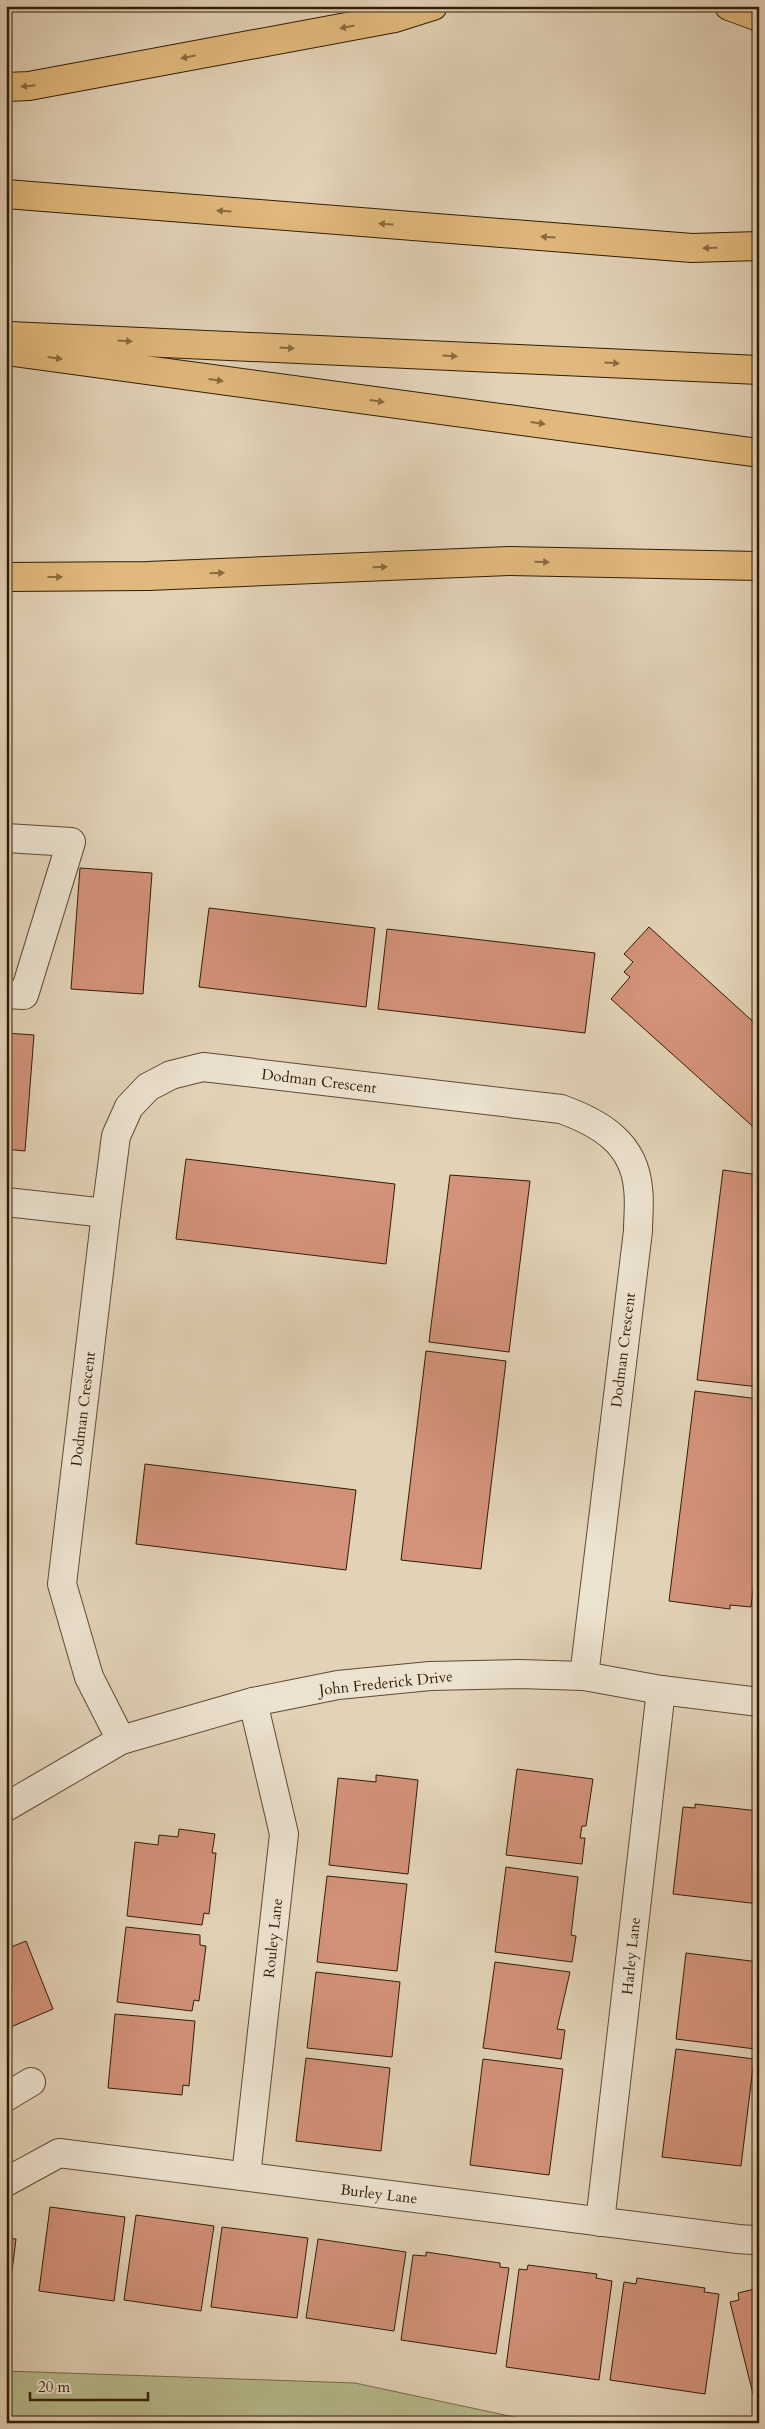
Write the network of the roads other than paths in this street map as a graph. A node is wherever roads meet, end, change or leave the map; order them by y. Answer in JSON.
{"nodes":[{"id":1,"x":433,"y":6,"type":"edge"},
{"id":2,"x":730,"y":6,"type":"edge"},
{"id":3,"x":759,"y":17,"type":"edge"},
{"id":4,"x":6,"y":87,"type":"edge"},
{"id":5,"x":6,"y":194,"type":"edge"},
{"id":6,"x":759,"y":246,"type":"edge"},
{"id":7,"x":6,"y":336,"type":"edge"},
{"id":8,"x":6,"y":351,"type":"edge"},
{"id":9,"x":759,"y":370,"type":"edge"},
{"id":10,"x":759,"y":453,"type":"edge"},
{"id":11,"x":759,"y":566,"type":"edge"},
{"id":12,"x":6,"y":577,"type":"edge"},
{"id":13,"x":6,"y":838,"type":"edge"},
{"id":14,"x":6,"y":994,"type":"edge"},
{"id":15,"x":6,"y":1202,"type":"edge"},
{"id":16,"x":106,"y":1213,"type":"junction"},
{"id":17,"x":584,"y":1676,"type":"junction"},
{"id":18,"x":661,"y":1690,"type":"junction"},
{"id":19,"x":253,"y":1702,"type":"junction"},
{"id":20,"x":759,"y":1702,"type":"edge"},
{"id":21,"x":121,"y":1740,"type":"junction"},
{"id":22,"x":6,"y":1807,"type":"edge"},
{"id":23,"x":31,"y":2082,"type":"dead end"},
{"id":24,"x":6,"y":2097,"type":"edge"},
{"id":25,"x":246,"y":2176,"type":"junction"},
{"id":26,"x":6,"y":2182,"type":"edge"},
{"id":27,"x":600,"y":2222,"type":"junction"},
{"id":28,"x":759,"y":2238,"type":"edge"}],
"edges":[{"from":1,"to":4,"type":"highway","one_way":true},
{"from":2,"to":3,"type":"highway"},
{"from":6,"to":5,"type":"highway","one_way":true},
{"from":7,"to":9,"type":"highway","one_way":true},
{"from":8,"to":10,"type":"highway","one_way":true},
{"from":12,"to":11,"type":"highway","one_way":true},
{"from":13,"to":14,"type":"street"},
{"from":15,"to":16,"type":"street"},
{"from":16,"to":17,"type":"street","name":"Dodman Crescent"},
{"from":16,"to":21,"type":"street","name":"Dodman Crescent"},
{"from":17,"to":18,"type":"street","name":"John Frederick Drive"},
{"from":17,"to":19,"type":"street","name":"John Frederick Drive"},
{"from":18,"to":20,"type":"street","name":"John Frederick Drive"},
{"from":18,"to":27,"type":"street","name":"Harley Lane"},
{"from":19,"to":21,"type":"street","name":"John Frederick Drive"},
{"from":19,"to":25,"type":"street","name":"Rouley Lane"},
{"from":21,"to":22,"type":"street","name":"John Frederick Drive"},
{"from":23,"to":24,"type":"street"},
{"from":25,"to":26,"type":"street","name":"Burley Lane"},
{"from":25,"to":27,"type":"street","name":"Burley Lane"},
{"from":27,"to":28,"type":"street","name":"Burley Lane"}]}
